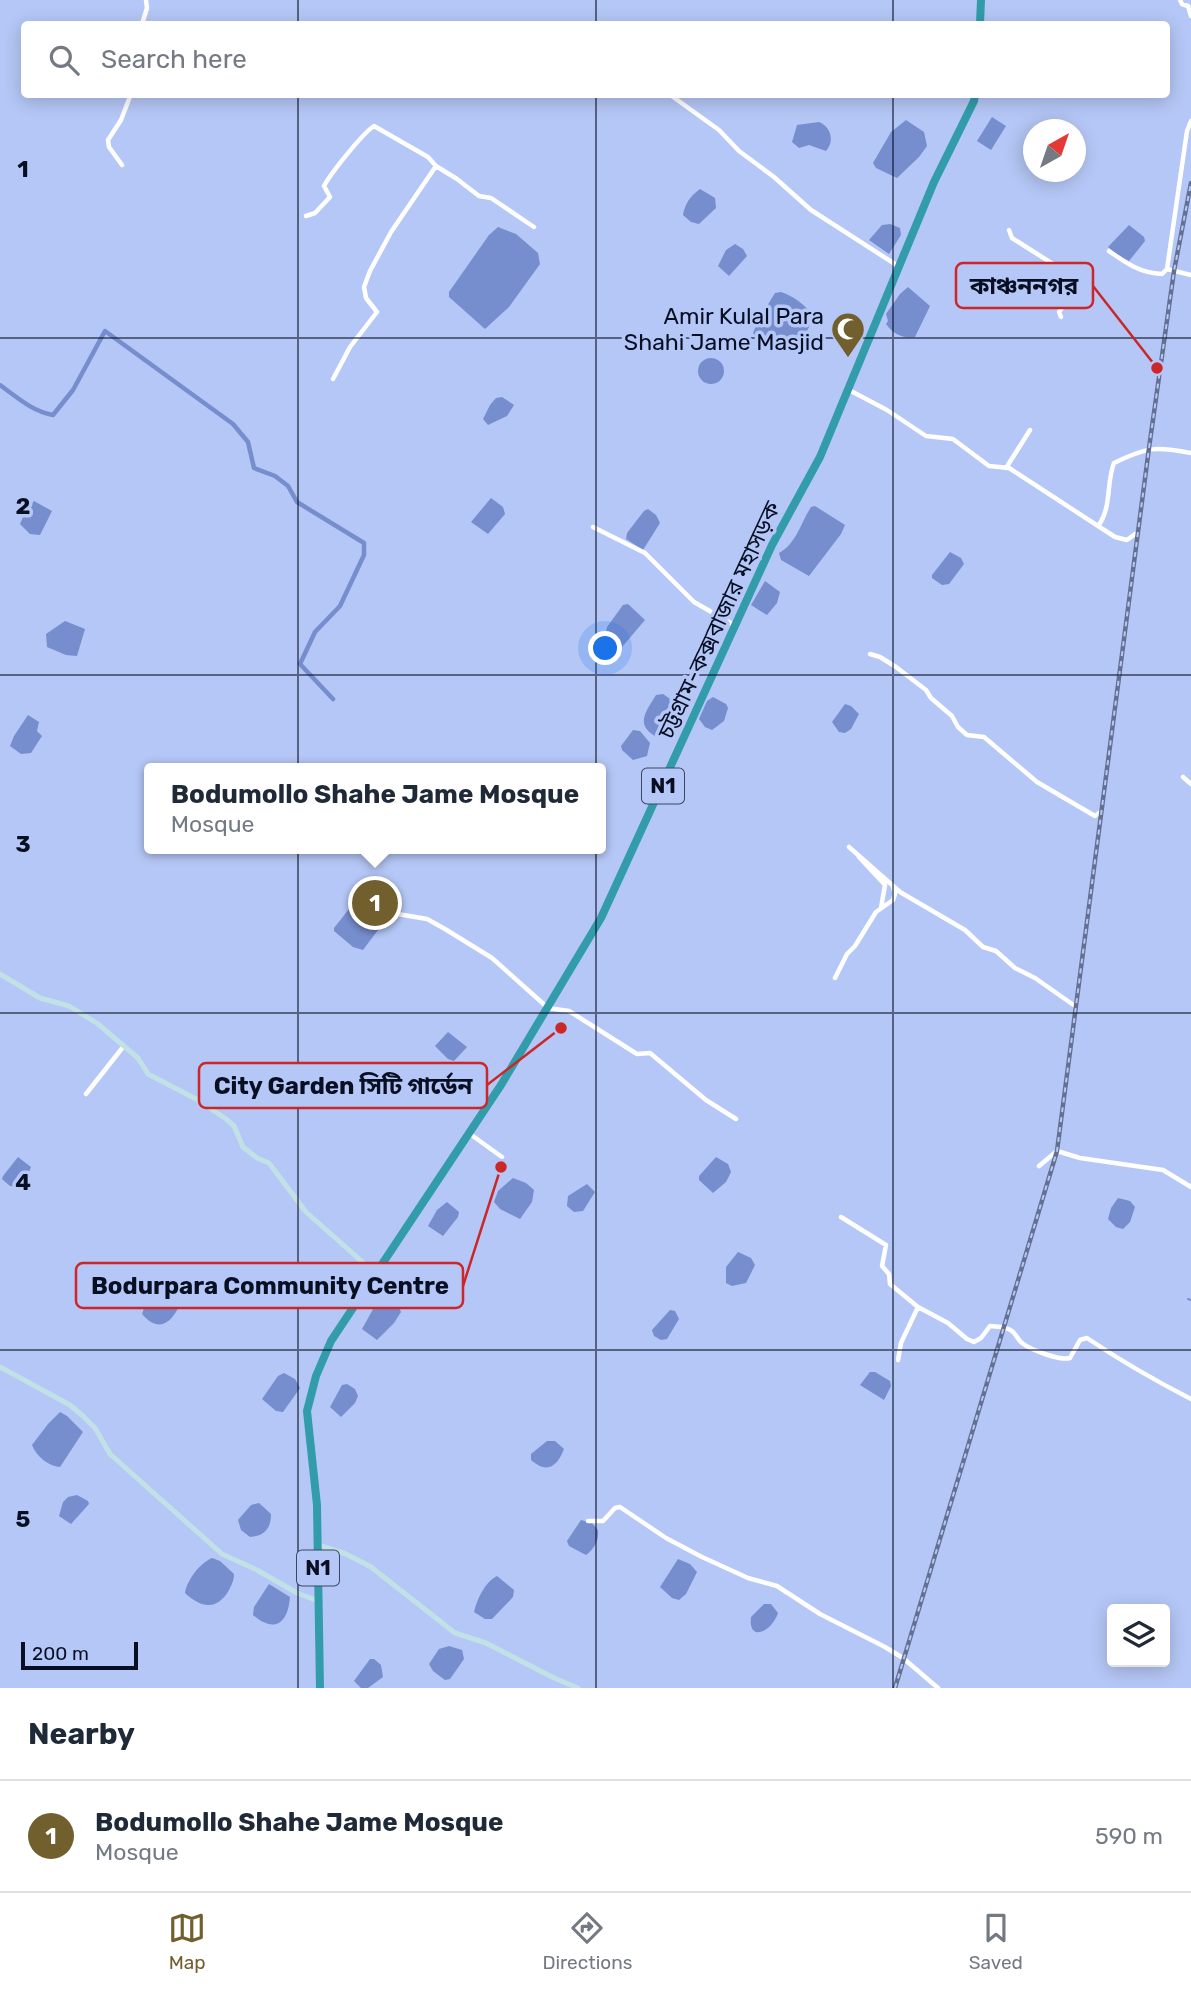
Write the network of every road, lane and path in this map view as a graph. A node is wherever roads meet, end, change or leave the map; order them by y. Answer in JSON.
{"nodes":[{"id":1,"x":146,"y":0,"type":"edge"},
{"id":2,"x":981,"y":0,"type":"edge"},
{"id":3,"x":1180,"y":0,"type":"edge"},
{"id":4,"x":1191,"y":16,"type":"edge"},
{"id":5,"x":143,"y":21,"type":"edge"},
{"id":6,"x":980,"y":21,"type":"edge"},
{"id":7,"x":129,"y":98,"type":"edge"},
{"id":8,"x":674,"y":98,"type":"edge"},
{"id":9,"x":973,"y":98,"type":"edge"},
{"id":10,"x":1191,"y":121,"type":"edge"},
{"id":11,"x":122,"y":165,"type":"dead end"},
{"id":12,"x":436,"y":166,"type":"junction"},
{"id":13,"x":306,"y":216,"type":"dead end"},
{"id":14,"x":534,"y":227,"type":"dead end"},
{"id":15,"x":1009,"y":230,"type":"dead end"},
{"id":16,"x":1109,"y":251,"type":"dead end"},
{"id":17,"x":898,"y":266,"type":"junction"},
{"id":18,"x":1167,"y":269,"type":"junction"},
{"id":19,"x":1191,"y":275,"type":"edge"},
{"id":20,"x":1061,"y":317,"type":"dead end"},
{"id":21,"x":333,"y":379,"type":"dead end"},
{"id":22,"x":849,"y":390,"type":"junction"},
{"id":23,"x":1030,"y":430,"type":"dead end"},
{"id":24,"x":1191,"y":453,"type":"edge"},
{"id":25,"x":1006,"y":468,"type":"junction"},
{"id":26,"x":1098,"y":526,"type":"junction"},
{"id":27,"x":593,"y":527,"type":"dead end"},
{"id":28,"x":1135,"y":534,"type":"dead end"},
{"id":29,"x":735,"y":625,"type":"junction"},
{"id":30,"x":870,"y":654,"type":"dead end"},
{"id":31,"x":1183,"y":777,"type":"dead end"},
{"id":32,"x":1191,"y":784,"type":"edge"},
{"id":33,"x":1099,"y":813,"type":"dead end"},
{"id":34,"x":893,"y":886,"type":"junction"},
{"id":35,"x":881,"y":909,"type":"junction"},
{"id":36,"x":386,"y":912,"type":"dead end"},
{"id":37,"x":0,"y":974,"type":"edge"},
{"id":38,"x":835,"y":978,"type":"dead end"},
{"id":39,"x":1075,"y":1006,"type":"dead end"},
{"id":40,"x":548,"y":1008,"type":"junction"},
{"id":41,"x":123,"y":1046,"type":"junction"},
{"id":42,"x":86,"y":1094,"type":"dead end"},
{"id":43,"x":736,"y":1119,"type":"dead end"},
{"id":44,"x":469,"y":1134,"type":"junction"},
{"id":45,"x":502,"y":1157,"type":"dead end"},
{"id":46,"x":1039,"y":1166,"type":"dead end"},
{"id":47,"x":1191,"y":1187,"type":"edge"},
{"id":48,"x":841,"y":1217,"type":"dead end"},
{"id":49,"x":376,"y":1274,"type":"junction"},
{"id":50,"x":918,"y":1307,"type":"junction"},
{"id":51,"x":898,"y":1360,"type":"dead end"},
{"id":52,"x":0,"y":1367,"type":"edge"},
{"id":53,"x":1191,"y":1399,"type":"edge"},
{"id":54,"x":588,"y":1521,"type":"dead end"},
{"id":55,"x":318,"y":1545,"type":"junction"},
{"id":56,"x":318,"y":1601,"type":"junction"},
{"id":57,"x":320,"y":1688,"type":"edge"},
{"id":58,"x":578,"y":1688,"type":"edge"},
{"id":59,"x":938,"y":1688,"type":"edge"}],
"edges":[{"from":1,"to":5,"type":"street"},
{"from":2,"to":6,"type":"highway"},
{"from":3,"to":4,"type":"street"},
{"from":7,"to":11,"type":"street"},
{"from":8,"to":17,"type":"street"},
{"from":9,"to":17,"type":"highway","name":"চট্টগ্রাম-কক্সবাজার মহাসড়ক","number":"N1"},
{"from":10,"to":18,"type":"street"},
{"from":12,"to":13,"type":"street"},
{"from":12,"to":14,"type":"street"},
{"from":12,"to":21,"type":"street"},
{"from":15,"to":20,"type":"street"},
{"from":16,"to":18,"type":"street"},
{"from":17,"to":22,"type":"highway","name":"চট্টগ্রাম-কক্সবাজার মহাসড়ক","number":"N1"},
{"from":18,"to":19,"type":"street"},
{"from":22,"to":25,"type":"street"},
{"from":22,"to":29,"type":"highway","name":"চট্টগ্রাম-কক্সবাজার মহাসড়ক","number":"N1"},
{"from":23,"to":25,"type":"street"},
{"from":24,"to":26,"type":"street"},
{"from":25,"to":26,"type":"street"},
{"from":26,"to":28,"type":"street"},
{"from":27,"to":29,"type":"street"},
{"from":29,"to":40,"type":"highway","name":"চট্টগ্রাম-কক্সবাজার মহাসড়ক","number":"N1"},
{"from":30,"to":33,"type":"street"},
{"from":31,"to":32,"type":"street"},
{"from":34,"to":35,"type":"street"},
{"from":34,"to":35,"type":"street"},
{"from":34,"to":39,"type":"street"},
{"from":35,"to":38,"type":"street"},
{"from":36,"to":40,"type":"street"},
{"from":37,"to":41,"type":"street"},
{"from":40,"to":43,"type":"street"},
{"from":40,"to":44,"type":"highway","name":"চট্টগ্রাম-কক্সবাজার মহাসড়ক","number":"N1"},
{"from":41,"to":42,"type":"street"},
{"from":41,"to":49,"type":"street"},
{"from":44,"to":45,"type":"street"},
{"from":44,"to":49,"type":"highway","name":"চট্টগ্রাম-কক্সবাজার মহাসড়ক","number":"N1"},
{"from":46,"to":47,"type":"street"},
{"from":48,"to":50,"type":"street"},
{"from":49,"to":55,"type":"highway","name":"চট্টগ্রাম-কক্সবাজার মহাসড়ক","number":"N1"},
{"from":50,"to":51,"type":"street"},
{"from":50,"to":53,"type":"street"},
{"from":52,"to":56,"type":"street"},
{"from":54,"to":59,"type":"street"},
{"from":55,"to":56,"type":"highway","name":"চট্টগ্রাম-কক্সবাজার মহাসড়ক","number":"N1"},
{"from":55,"to":58,"type":"street"},
{"from":56,"to":57,"type":"highway","name":"চট্টগ্রাম-কক্সবাজার মহাসড়ক","number":"N1"}]}
